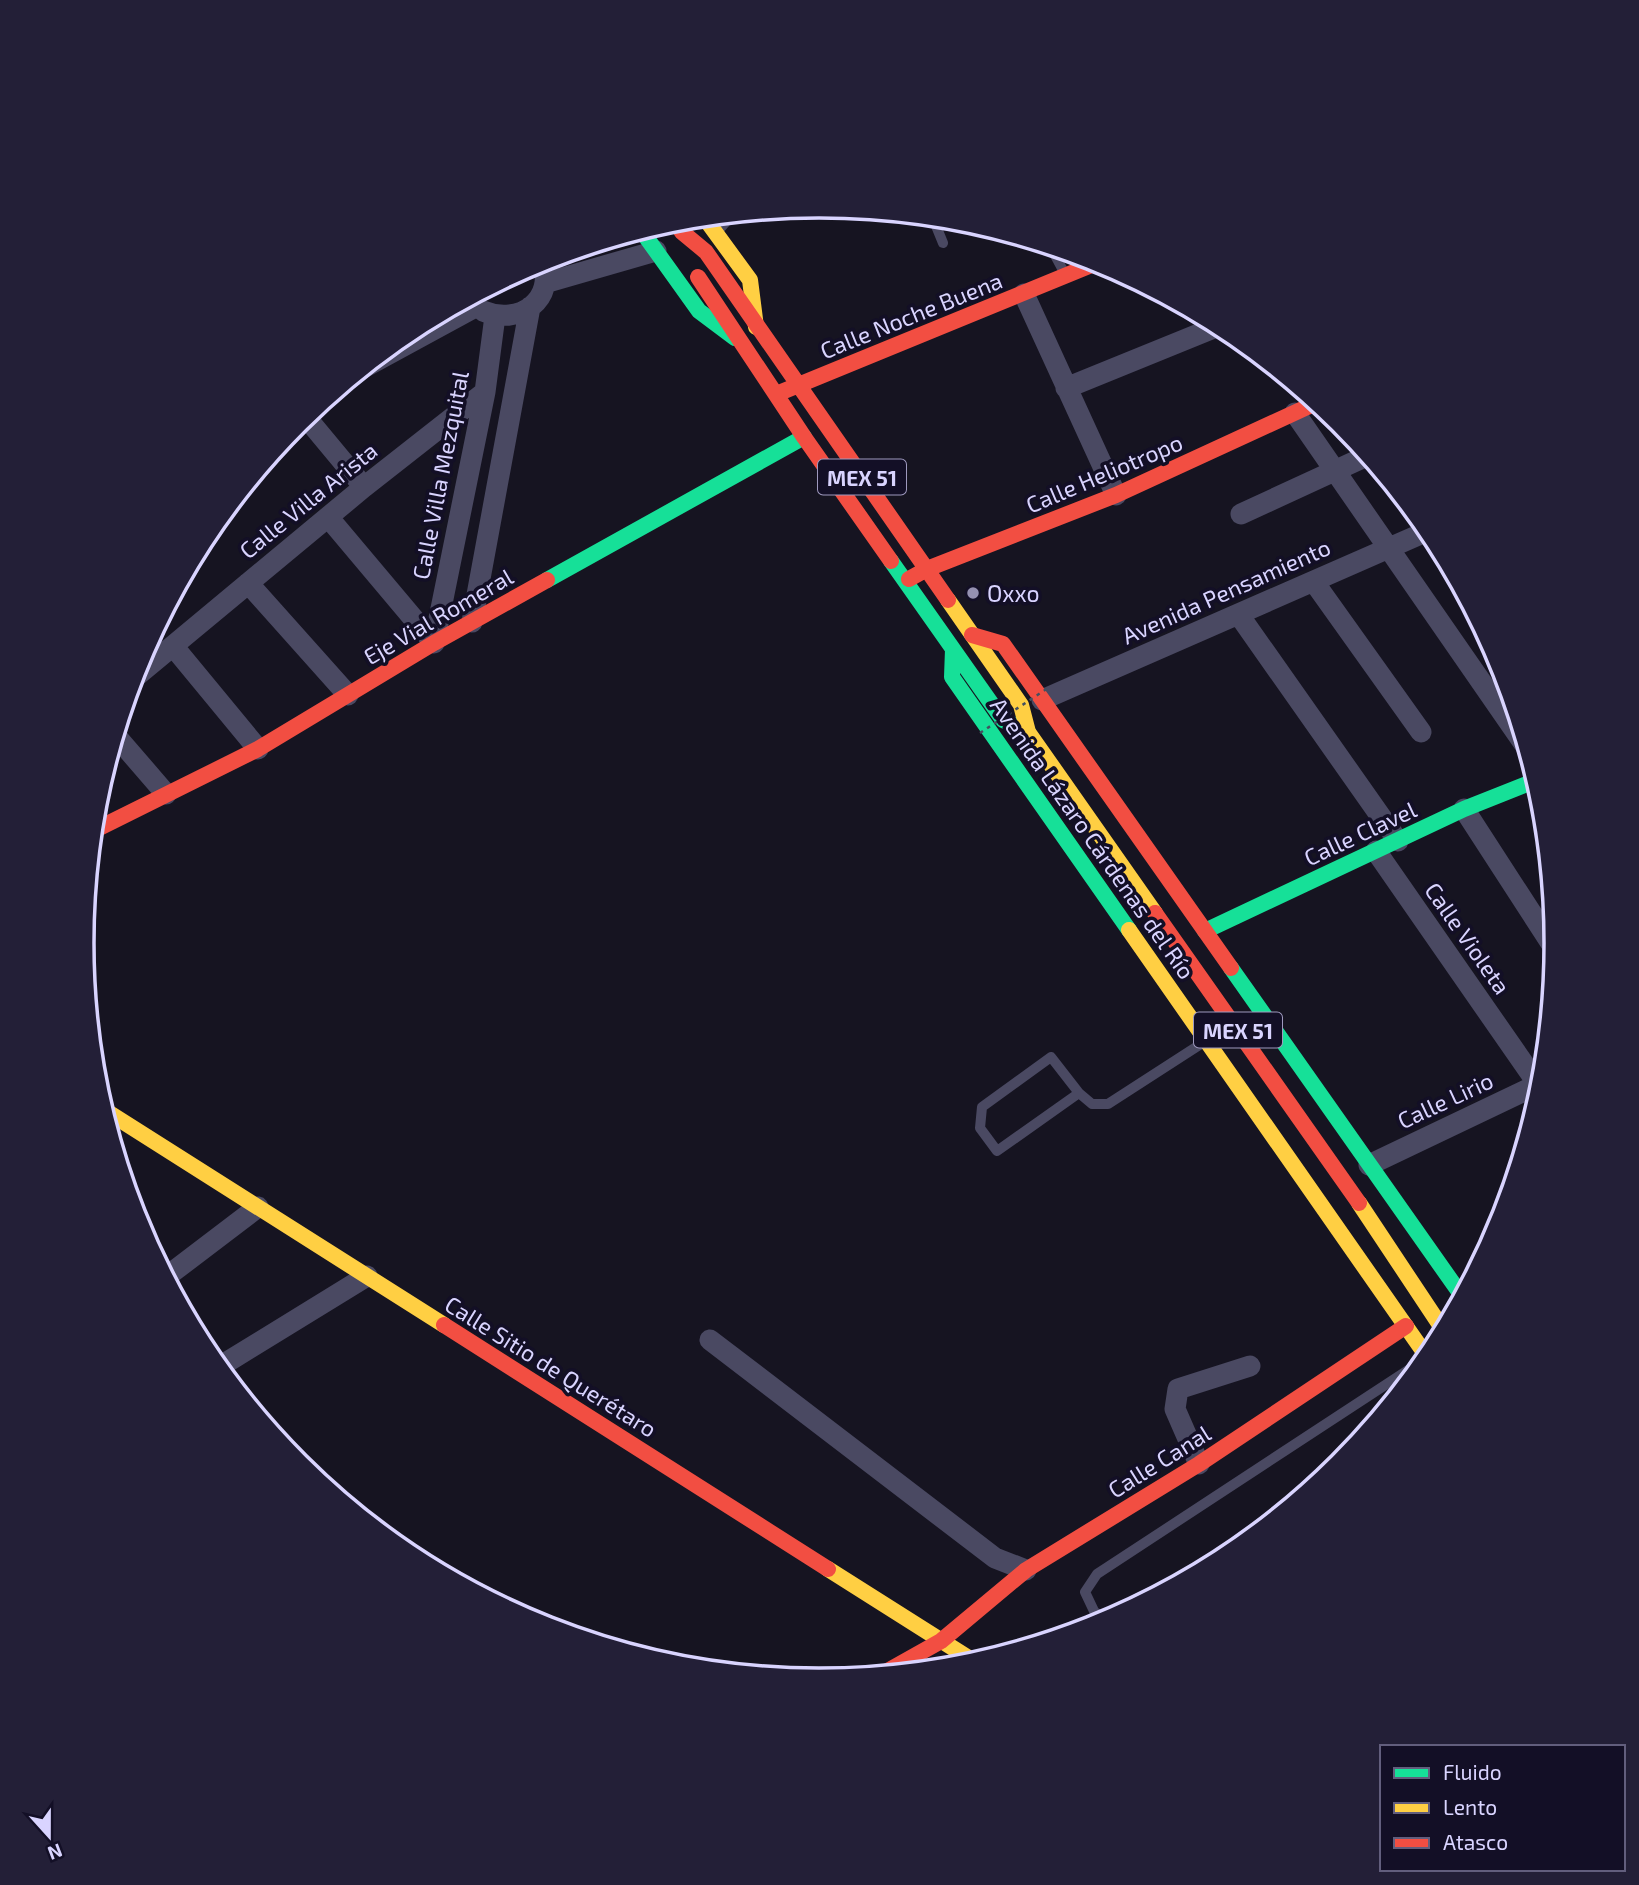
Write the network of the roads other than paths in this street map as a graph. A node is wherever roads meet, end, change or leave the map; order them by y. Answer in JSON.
{"nodes":[{"id":1,"x":724,"y":224,"type":"edge"},
{"id":2,"x":711,"y":226,"type":"edge"},
{"id":3,"x":937,"y":227,"type":"edge"},
{"id":4,"x":682,"y":230,"type":"edge"},
{"id":5,"x":679,"y":231,"type":"edge"},
{"id":6,"x":716,"y":233,"type":"junction"},
{"id":7,"x":647,"y":238,"type":"edge"},
{"id":8,"x":943,"y":243,"type":"dead end"},
{"id":9,"x":656,"y":251,"type":"junction"},
{"id":10,"x":1056,"y":257,"type":"edge"},
{"id":11,"x":1084,"y":268,"type":"edge"},
{"id":12,"x":544,"y":272,"type":"edge"},
{"id":13,"x":1066,"y":276,"type":"junction"},
{"id":14,"x":545,"y":283,"type":"junction"},
{"id":15,"x":1024,"y":294,"type":"junction"},
{"id":16,"x":481,"y":306,"type":"edge"},
{"id":17,"x":530,"y":307,"type":"junction"},
{"id":18,"x":757,"y":327,"type":"junction"},
{"id":19,"x":1207,"y":331,"type":"edge"},
{"id":20,"x":421,"y":338,"type":"edge"},
{"id":21,"x":738,"y":341,"type":"junction"},
{"id":22,"x":798,"y":385,"type":"junction"},
{"id":23,"x":1066,"y":388,"type":"junction"},
{"id":24,"x":485,"y":392,"type":"junction"},
{"id":25,"x":776,"y":394,"type":"junction"},
{"id":26,"x":1308,"y":407,"type":"edge"},
{"id":27,"x":1294,"y":413,"type":"junction"},
{"id":28,"x":312,"y":425,"type":"edge"},
{"id":29,"x":804,"y":437,"type":"junction"},
{"id":30,"x":1361,"y":460,"type":"edge"},
{"id":31,"x":1335,"y":471,"type":"junction"},
{"id":32,"x":364,"y":487,"type":"junction"},
{"id":33,"x":1116,"y":495,"type":"junction"},
{"id":34,"x":1241,"y":514,"type":"dead end"},
{"id":35,"x":328,"y":517,"type":"junction"},
{"id":36,"x":1418,"y":535,"type":"edge"},
{"id":37,"x":1389,"y":547,"type":"junction"},
{"id":38,"x":927,"y":569,"type":"junction"},
{"id":39,"x":906,"y":581,"type":"junction"},
{"id":40,"x":1314,"y":582,"type":"junction"},
{"id":41,"x":248,"y":583,"type":"junction"},
{"id":42,"x":1239,"y":615,"type":"junction"},
{"id":43,"x":472,"y":622,"type":"junction"},
{"id":44,"x":972,"y":635,"type":"junction"},
{"id":45,"x":433,"y":643,"type":"junction"},
{"id":46,"x":173,"y":646,"type":"junction"},
{"id":47,"x":953,"y":649,"type":"junction"},
{"id":48,"x":150,"y":664,"type":"edge"},
{"id":49,"x":1045,"y":694,"type":"junction"},
{"id":50,"x":348,"y":695,"type":"junction"},
{"id":51,"x":1511,"y":724,"type":"edge"},
{"id":52,"x":1028,"y":732,"type":"junction"},
{"id":53,"x":1421,"y":732,"type":"dead end"},
{"id":54,"x":122,"y":744,"type":"edge"},
{"id":55,"x":257,"y":749,"type":"junction"},
{"id":56,"x":1527,"y":784,"type":"edge"},
{"id":57,"x":166,"y":794,"type":"junction"},
{"id":58,"x":1464,"y":809,"type":"junction"},
{"id":59,"x":122,"y":815,"type":"junction"},
{"id":60,"x":105,"y":818,"type":"edge"},
{"id":61,"x":104,"y":825,"type":"edge"},
{"id":62,"x":1398,"y":841,"type":"junction"},
{"id":63,"x":1376,"y":851,"type":"junction"},
{"id":64,"x":1205,"y":931,"type":"junction"},
{"id":65,"x":1544,"y":932,"type":"edge"},
{"id":66,"x":1207,"y":1041,"type":"junction"},
{"id":67,"x":1533,"y":1073,"type":"edge"},
{"id":68,"x":1529,"y":1090,"type":"edge"},
{"id":69,"x":1079,"y":1093,"type":"junction"},
{"id":70,"x":116,"y":1117,"type":"edge"},
{"id":71,"x":1370,"y":1165,"type":"junction"},
{"id":72,"x":258,"y":1207,"type":"junction"},
{"id":73,"x":174,"y":1271,"type":"edge"},
{"id":74,"x":367,"y":1276,"type":"junction"},
{"id":75,"x":1456,"y":1288,"type":"edge"},
{"id":76,"x":1437,"y":1321,"type":"edge"},
{"id":77,"x":1406,"y":1326,"type":"junction"},
{"id":78,"x":710,"y":1340,"type":"dead end"},
{"id":79,"x":1421,"y":1347,"type":"edge"},
{"id":80,"x":228,"y":1361,"type":"edge"},
{"id":81,"x":1250,"y":1366,"type":"dead end"},
{"id":82,"x":1402,"y":1374,"type":"edge"},
{"id":83,"x":1199,"y":1464,"type":"junction"},
{"id":84,"x":1026,"y":1570,"type":"junction"},
{"id":85,"x":1096,"y":1612,"type":"edge"},
{"id":86,"x":942,"y":1641,"type":"junction"},
{"id":87,"x":962,"y":1654,"type":"edge"},
{"id":88,"x":904,"y":1662,"type":"edge"}],
"edges":[{"from":1,"to":6,"type":"lane"},
{"from":2,"to":6,"type":"main road","name":"Avenida Lázaro Cárdenas del Río"},
{"from":3,"to":8,"type":"lane"},
{"from":4,"to":18,"type":"main road","name":"Avenida Lázaro Cárdenas del Río","number":"MEX 51"},
{"from":5,"to":21,"type":"main road","name":"Avenida Lázaro Cárdenas del Río","number":"MEX 51"},
{"from":6,"to":18,"type":"main road","name":"Avenida Lázaro Cárdenas del Río"},
{"from":7,"to":9,"type":"main road","name":"Avenida Lázaro Cárdenas del Río"},
{"from":9,"to":14,"type":"street"},
{"from":9,"to":21,"type":"main road","name":"Avenida Lázaro Cárdenas del Río"},
{"from":10,"to":13,"type":"lane"},
{"from":11,"to":13,"type":"main road","name":"Calle Noche Buena"},
{"from":12,"to":14,"type":"street"},
{"from":13,"to":15,"type":"main road","name":"Calle Noche Buena"},
{"from":14,"to":17,"type":"street"},
{"from":15,"to":22,"type":"main road","name":"Calle Noche Buena"},
{"from":15,"to":23,"type":"street"},
{"from":16,"to":17,"type":"street"},
{"from":16,"to":20,"type":"street"},
{"from":16,"to":24,"type":"street","name":"Calle Villa Mezquital"},
{"from":17,"to":43,"type":"street"},
{"from":18,"to":22,"type":"main road","name":"Avenida Lázaro Cárdenas del Río","number":"MEX 51"},
{"from":19,"to":23,"type":"street"},
{"from":21,"to":25,"type":"main road","name":"Avenida Lázaro Cárdenas del Río","number":"MEX 51"},
{"from":22,"to":25,"type":"main road","name":"Calle Noche Buena"},
{"from":22,"to":38,"type":"main road","name":"Avenida Lázaro Cárdenas del Río","number":"MEX 51"},
{"from":23,"to":33,"type":"street"},
{"from":24,"to":32,"type":"street","name":"Calle Villa Arista"},
{"from":24,"to":45,"type":"street","name":"Calle Villa Mezquital"},
{"from":25,"to":29,"type":"main road","name":"Avenida Lázaro Cárdenas del Río","number":"MEX 51"},
{"from":26,"to":27,"type":"main road","name":"Calle Heliotropo"},
{"from":27,"to":31,"type":"street"},
{"from":27,"to":33,"type":"main road","name":"Calle Heliotropo"},
{"from":28,"to":32,"type":"street"},
{"from":29,"to":39,"type":"main road","name":"Avenida Lázaro Cárdenas del Río","number":"MEX 51"},
{"from":29,"to":43,"type":"main road","name":"Eje Vial Romeral"},
{"from":30,"to":31,"type":"street"},
{"from":31,"to":34,"type":"street"},
{"from":31,"to":37,"type":"street"},
{"from":32,"to":35,"type":"street","name":"Calle Villa Arista"},
{"from":33,"to":38,"type":"main road","name":"Calle Heliotropo"},
{"from":35,"to":41,"type":"street","name":"Calle Villa Arista"},
{"from":35,"to":45,"type":"street"},
{"from":36,"to":37,"type":"street","name":"Avenida Pensamiento"},
{"from":37,"to":40,"type":"street","name":"Avenida Pensamiento"},
{"from":37,"to":51,"type":"street"},
{"from":38,"to":39,"type":"main road","name":"Calle Heliotropo"},
{"from":38,"to":44,"type":"main road","name":"Avenida Lázaro Cárdenas del Río","number":"MEX 51"},
{"from":39,"to":47,"type":"main road","name":"Avenida Lázaro Cárdenas del Río","number":"MEX 51"},
{"from":40,"to":42,"type":"street","name":"Avenida Pensamiento"},
{"from":40,"to":53,"type":"street"},
{"from":41,"to":46,"type":"street","name":"Calle Villa Arista"},
{"from":41,"to":50,"type":"street"},
{"from":42,"to":49,"type":"street","name":"Avenida Pensamiento"},
{"from":42,"to":62,"type":"street"},
{"from":43,"to":45,"type":"main road","name":"Eje Vial Romeral"},
{"from":44,"to":49,"type":"main road","name":"Avenida Lázaro Cárdenas del Río"},
{"from":44,"to":52,"type":"main road","name":"Avenida Lázaro Cárdenas del Río","number":"MEX 51"},
{"from":45,"to":50,"type":"main road","name":"Eje Vial Romeral"},
{"from":46,"to":48,"type":"street","name":"Calle Villa Arista"},
{"from":46,"to":55,"type":"street"},
{"from":47,"to":52,"type":"main road","name":"Avenida Lázaro Cárdenas del Río","number":"MEX 51"},
{"from":47,"to":66,"type":"main road","name":"Avenida Lázaro Cárdenas del Río"},
{"from":49,"to":64,"type":"main road","name":"Avenida Lázaro Cárdenas del Río"},
{"from":50,"to":55,"type":"main road","name":"Eje Vial Romeral"},
{"from":52,"to":76,"type":"main road","name":"Avenida Lázaro Cárdenas del Río","number":"MEX 51"},
{"from":54,"to":57,"type":"street"},
{"from":55,"to":57,"type":"main road","name":"Eje Vial Romeral"},
{"from":56,"to":58,"type":"main road","name":"Calle Clavel"},
{"from":57,"to":59,"type":"main road","name":"Eje Vial Romeral"},
{"from":58,"to":62,"type":"main road","name":"Calle Clavel"},
{"from":58,"to":65,"type":"street"},
{"from":59,"to":60,"type":"main road"},
{"from":59,"to":61,"type":"main road","name":"Eje Vial Romeral"},
{"from":62,"to":63,"type":"main road","name":"Calle Clavel"},
{"from":63,"to":64,"type":"main road","name":"Calle Clavel"},
{"from":63,"to":67,"type":"street","name":"Calle Violeta"},
{"from":64,"to":71,"type":"main road","name":"Avenida Lázaro Cárdenas del Río"},
{"from":66,"to":69,"type":"lane"},
{"from":66,"to":77,"type":"main road","name":"Avenida Lázaro Cárdenas del Río"},
{"from":68,"to":71,"type":"street","name":"Calle Lirio"},
{"from":69,"to":69,"type":"lane"},
{"from":70,"to":72,"type":"main road","name":"Calle Sitio de Querétaro"},
{"from":71,"to":75,"type":"main road","name":"Avenida Lázaro Cárdenas del Río"},
{"from":72,"to":73,"type":"street"},
{"from":72,"to":74,"type":"main road","name":"Calle Sitio de Querétaro"},
{"from":74,"to":80,"type":"street"},
{"from":74,"to":86,"type":"main road","name":"Calle Sitio de Querétaro"},
{"from":77,"to":79,"type":"main road","name":"Avenida Lázaro Cárdenas del Río"},
{"from":77,"to":83,"type":"main road","name":"Calle Canal"},
{"from":78,"to":84,"type":"street"},
{"from":81,"to":83,"type":"street"},
{"from":82,"to":85,"type":"lane"},
{"from":83,"to":84,"type":"main road","name":"Calle Canal"},
{"from":84,"to":86,"type":"main road","name":"Calle Canal"},
{"from":86,"to":87,"type":"main road","name":"Calle Sitio de Querétaro"},
{"from":86,"to":88,"type":"main road","name":"Calle Canal"}]}
